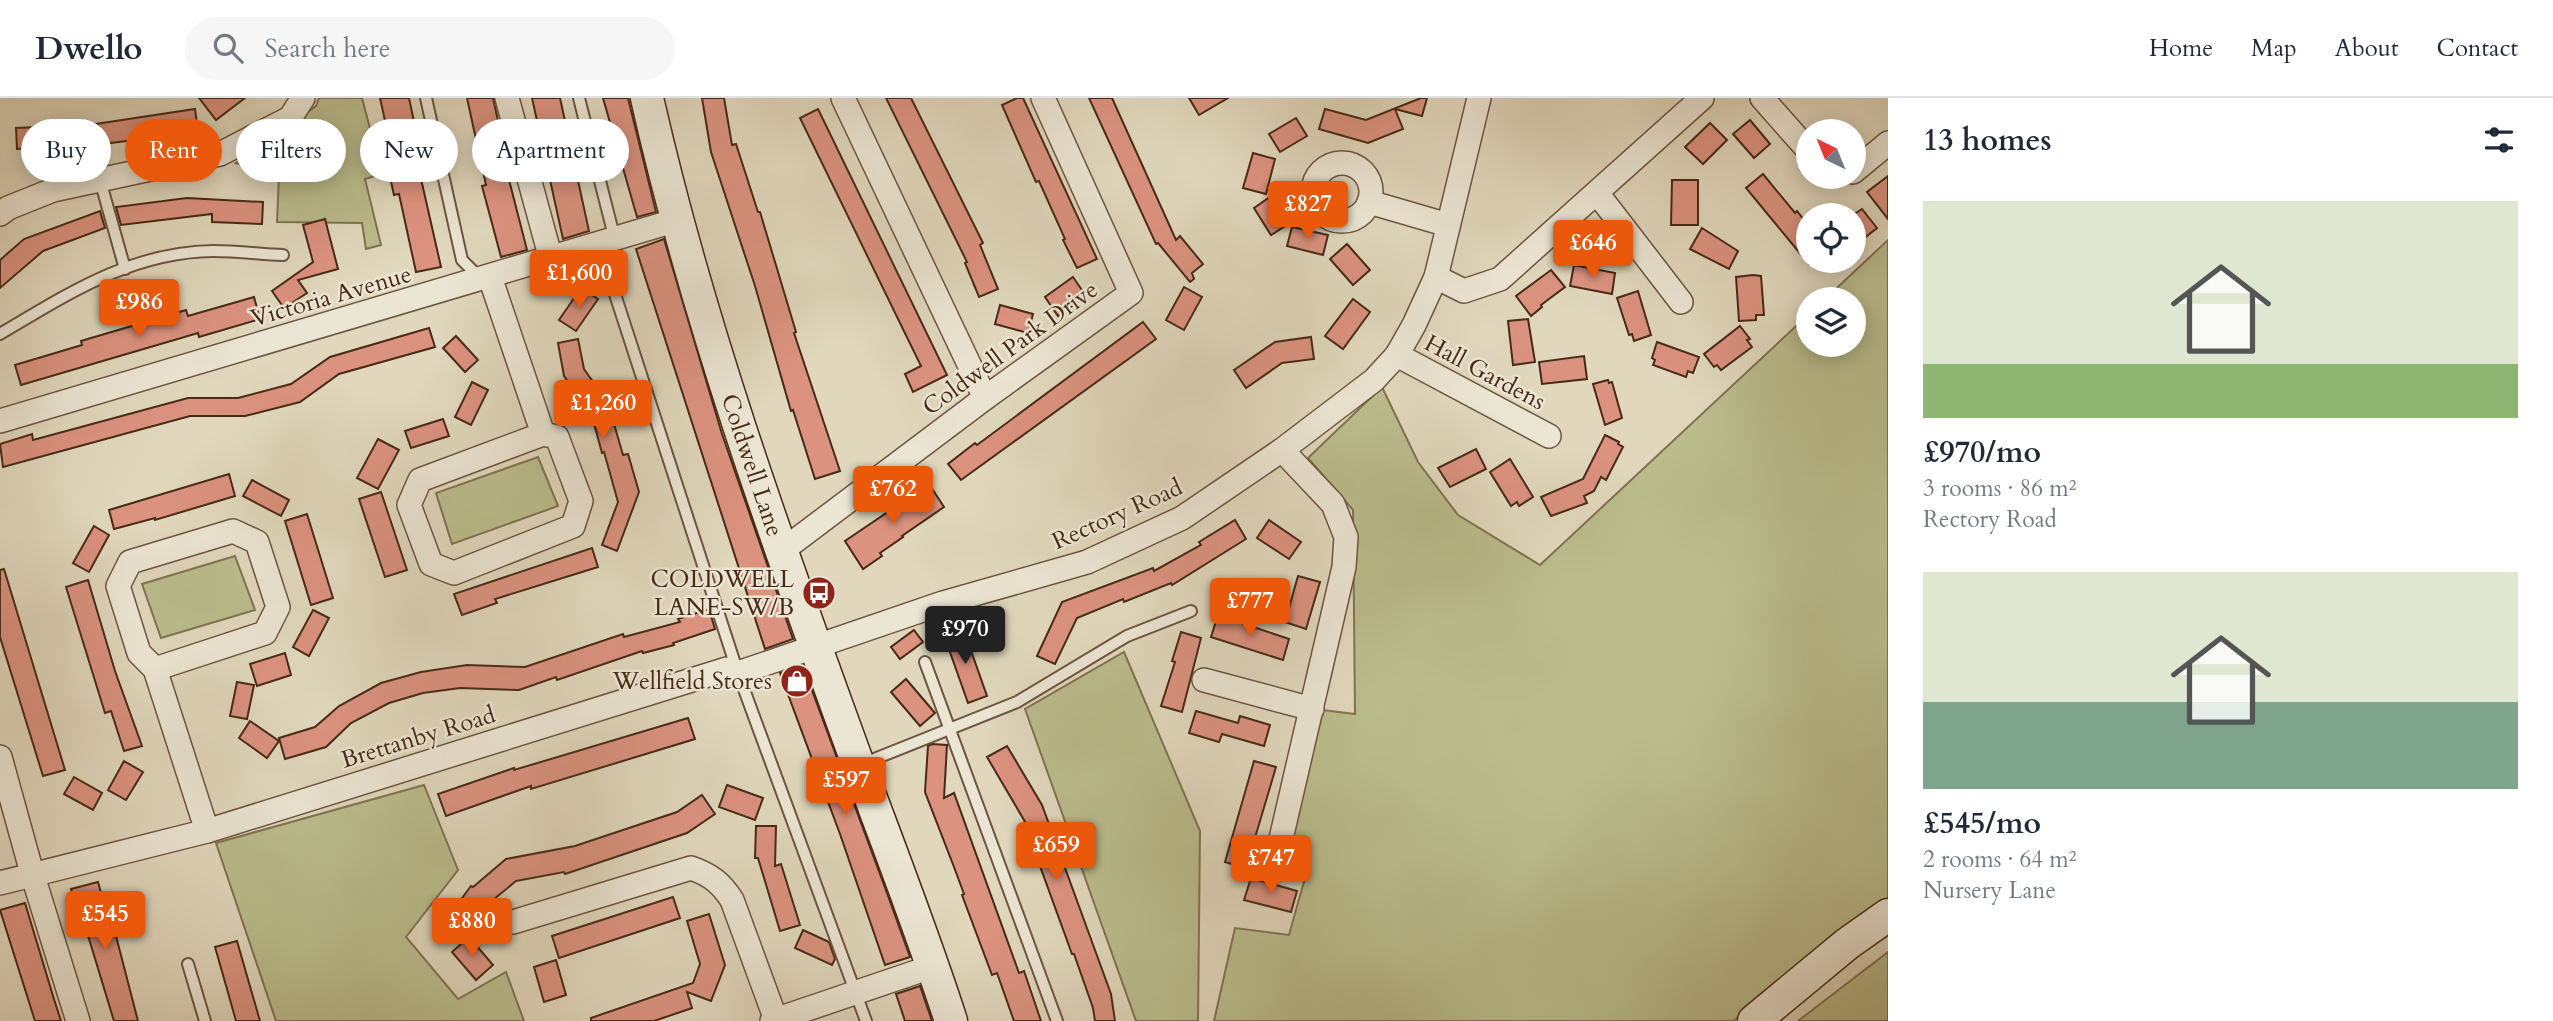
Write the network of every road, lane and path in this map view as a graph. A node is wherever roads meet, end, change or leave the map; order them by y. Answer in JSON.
{"nodes":[{"id":1,"x":303,"y":98,"type":"edge"},
{"id":2,"x":426,"y":98,"type":"edge"},
{"id":3,"x":507,"y":98,"type":"edge"},
{"id":4,"x":579,"y":98,"type":"edge"},
{"id":5,"x":647,"y":98,"type":"edge"},
{"id":6,"x":843,"y":98,"type":"edge"},
{"id":7,"x":1043,"y":98,"type":"edge"},
{"id":8,"x":1479,"y":98,"type":"edge"},
{"id":9,"x":1702,"y":98,"type":"edge"},
{"id":10,"x":1762,"y":98,"type":"edge"},
{"id":11,"x":1796,"y":136,"type":"edge"},
{"id":12,"x":1888,"y":144,"type":"edge"},
{"id":13,"x":1866,"y":162,"type":"edge"},
{"id":14,"x":111,"y":178,"type":"edge"},
{"id":15,"x":91,"y":182,"type":"edge"},
{"id":16,"x":101,"y":182,"type":"edge"},
{"id":17,"x":1597,"y":193,"type":"junction"},
{"id":18,"x":1369,"y":202,"type":"dead end"},
{"id":19,"x":0,"y":214,"type":"edge"},
{"id":20,"x":677,"y":220,"type":"junction"},
{"id":21,"x":1448,"y":225,"type":"junction"},
{"id":22,"x":607,"y":242,"type":"junction"},
{"id":23,"x":283,"y":255,"type":"dead end"},
{"id":24,"x":551,"y":259,"type":"junction"},
{"id":25,"x":125,"y":269,"type":"junction"},
{"id":26,"x":1436,"y":277,"type":"junction"},
{"id":27,"x":485,"y":278,"type":"junction"},
{"id":28,"x":1681,"y":302,"type":"dead end"},
{"id":29,"x":0,"y":334,"type":"edge"},
{"id":30,"x":1396,"y":355,"type":"junction"},
{"id":31,"x":985,"y":398,"type":"junction"},
{"id":32,"x":0,"y":421,"type":"edge"},
{"id":33,"x":543,"y":434,"type":"junction"},
{"id":34,"x":1549,"y":436,"type":"dead end"},
{"id":35,"x":1282,"y":450,"type":"junction"},
{"id":36,"x":783,"y":550,"type":"junction"},
{"id":37,"x":1191,"y":611,"type":"dead end"},
{"id":38,"x":816,"y":647,"type":"junction"},
{"id":39,"x":925,"y":662,"type":"dead end"},
{"id":40,"x":156,"y":669,"type":"junction"},
{"id":41,"x":738,"y":673,"type":"junction"},
{"id":42,"x":1204,"y":680,"type":"dead end"},
{"id":43,"x":1312,"y":709,"type":"junction"},
{"id":44,"x":951,"y":728,"type":"junction"},
{"id":45,"x":0,"y":757,"type":"edge"},
{"id":46,"x":859,"y":765,"type":"junction"},
{"id":47,"x":207,"y":831,"type":"junction"},
{"id":48,"x":1280,"y":843,"type":"dead end"},
{"id":49,"x":32,"y":873,"type":"junction"},
{"id":50,"x":0,"y":883,"type":"edge"},
{"id":51,"x":1888,"y":915,"type":"edge"},
{"id":52,"x":513,"y":922,"type":"dead end"},
{"id":53,"x":188,"y":964,"type":"dead end"},
{"id":54,"x":934,"y":966,"type":"junction"},
{"id":55,"x":857,"y":993,"type":"junction"},
{"id":56,"x":774,"y":1020,"type":"edge"},
{"id":57,"x":78,"y":1021,"type":"edge"},
{"id":58,"x":205,"y":1021,"type":"edge"},
{"id":59,"x":866,"y":1021,"type":"edge"},
{"id":60,"x":951,"y":1021,"type":"edge"},
{"id":61,"x":1057,"y":1021,"type":"edge"},
{"id":62,"x":1754,"y":1021,"type":"edge"}],
"edges":[{"from":1,"to":14,"type":"street"},
{"from":2,"to":27,"type":"lane"},
{"from":3,"to":24,"type":"street"},
{"from":4,"to":22,"type":"lane"},
{"from":5,"to":20,"type":"street","name":"Coldwell Lane"},
{"from":6,"to":31,"type":"street"},
{"from":7,"to":31,"type":"street","name":"Coldwell Park Drive"},
{"from":8,"to":21,"type":"street","name":"Rectory Road"},
{"from":9,"to":17,"type":"street"},
{"from":10,"to":11,"type":"street"},
{"from":12,"to":13,"type":"street"},
{"from":15,"to":19,"type":"street"},
{"from":16,"to":25,"type":"lane"},
{"from":17,"to":26,"type":"street"},
{"from":17,"to":28,"type":"street"},
{"from":18,"to":21,"type":"street"},
{"from":20,"to":22,"type":"street","name":"Victoria Avenue"},
{"from":20,"to":36,"type":"street","name":"Coldwell Lane"},
{"from":21,"to":26,"type":"street","name":"Rectory Road"},
{"from":22,"to":24,"type":"street","name":"Victoria Avenue"},
{"from":22,"to":41,"type":"lane"},
{"from":23,"to":25,"type":"lane"},
{"from":24,"to":27,"type":"street","name":"Victoria Avenue"},
{"from":25,"to":29,"type":"lane"},
{"from":26,"to":30,"type":"street","name":"Rectory Road"},
{"from":27,"to":32,"type":"street","name":"Victoria Avenue"},
{"from":27,"to":33,"type":"street"},
{"from":30,"to":34,"type":"street","name":"Hall Gardens"},
{"from":30,"to":35,"type":"street","name":"Rectory Road"},
{"from":31,"to":36,"type":"street","name":"Coldwell Park Drive"},
{"from":33,"to":33,"type":"street"},
{"from":35,"to":38,"type":"street","name":"Rectory Road"},
{"from":35,"to":43,"type":"street"},
{"from":36,"to":38,"type":"street","name":"Coldwell Lane"},
{"from":37,"to":44,"type":"lane"},
{"from":38,"to":41,"type":"street","name":"Brettanby Road"},
{"from":38,"to":46,"type":"street","name":"Coldwell Lane"},
{"from":39,"to":44,"type":"lane"},
{"from":40,"to":40,"type":"street"},
{"from":40,"to":47,"type":"street"},
{"from":41,"to":47,"type":"street","name":"Brettanby Road"},
{"from":41,"to":55,"type":"lane"},
{"from":42,"to":43,"type":"street"},
{"from":43,"to":48,"type":"street"},
{"from":44,"to":46,"type":"lane"},
{"from":44,"to":61,"type":"lane"},
{"from":45,"to":49,"type":"street"},
{"from":46,"to":54,"type":"street","name":"Coldwell Lane"},
{"from":47,"to":49,"type":"street","name":"Brettanby Road"},
{"from":49,"to":50,"type":"street","name":"Brettanby Road"},
{"from":49,"to":57,"type":"street"},
{"from":51,"to":62,"type":"street"},
{"from":52,"to":56,"type":"street"},
{"from":53,"to":58,"type":"lane"},
{"from":54,"to":55,"type":"street"},
{"from":54,"to":60,"type":"street","name":"Coldwell Lane"},
{"from":55,"to":56,"type":"street"},
{"from":55,"to":59,"type":"lane"}]}
